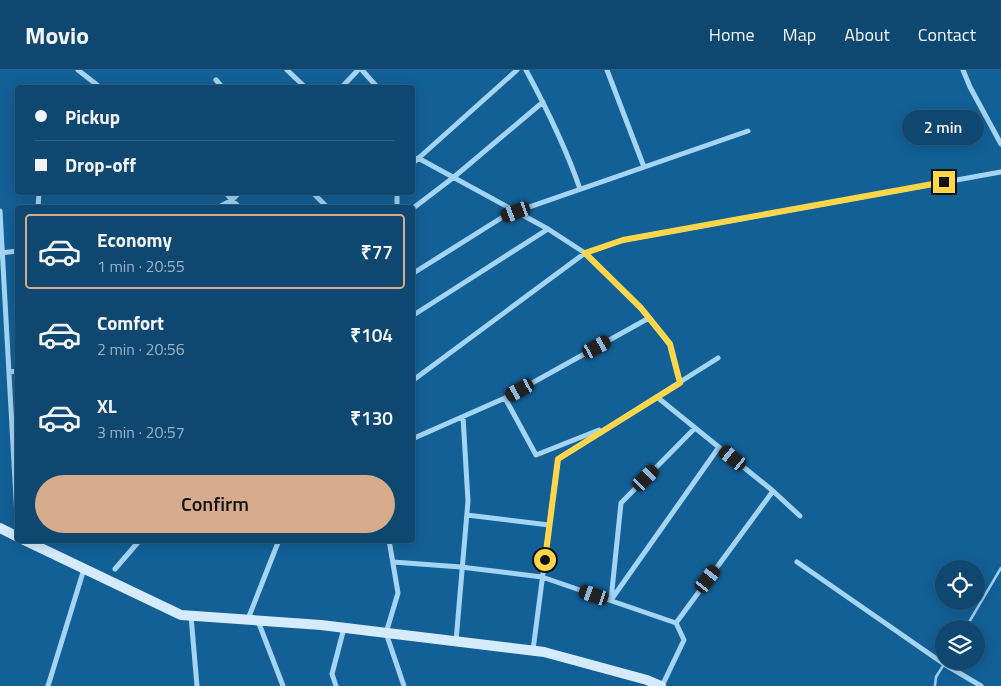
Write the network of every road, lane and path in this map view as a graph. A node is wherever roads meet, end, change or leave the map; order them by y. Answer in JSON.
{"nodes":[{"id":1,"x":78,"y":70,"type":"edge"},
{"id":2,"x":287,"y":70,"type":"edge"},
{"id":3,"x":360,"y":70,"type":"edge"},
{"id":4,"x":517,"y":70,"type":"edge"},
{"id":5,"x":526,"y":70,"type":"edge"},
{"id":6,"x":606,"y":70,"type":"edge"},
{"id":7,"x":963,"y":70,"type":"edge"},
{"id":8,"x":216,"y":80,"type":"dead end"},
{"id":9,"x":97,"y":85,"type":"edge"},
{"id":10,"x":220,"y":85,"type":"edge"},
{"id":11,"x":303,"y":85,"type":"edge"},
{"id":12,"x":344,"y":85,"type":"edge"},
{"id":13,"x":375,"y":85,"type":"edge"},
{"id":14,"x":543,"y":102,"type":"junction"},
{"id":15,"x":748,"y":131,"type":"dead end"},
{"id":16,"x":1001,"y":144,"type":"edge"},
{"id":17,"x":418,"y":158,"type":"junction"},
{"id":18,"x":415,"y":161,"type":"edge"},
{"id":19,"x":644,"y":167,"type":"junction"},
{"id":20,"x":1001,"y":172,"type":"edge"},
{"id":21,"x":454,"y":177,"type":"junction"},
{"id":22,"x":580,"y":189,"type":"junction"},
{"id":23,"x":228,"y":195,"type":"edge"},
{"id":24,"x":237,"y":195,"type":"edge"},
{"id":25,"x":315,"y":195,"type":"edge"},
{"id":26,"x":232,"y":200,"type":"junction"},
{"id":27,"x":223,"y":205,"type":"edge"},
{"id":28,"x":237,"y":205,"type":"edge"},
{"id":29,"x":325,"y":205,"type":"edge"},
{"id":30,"x":415,"y":207,"type":"edge"},
{"id":31,"x":0,"y":211,"type":"edge"},
{"id":32,"x":516,"y":212,"type":"junction"},
{"id":33,"x":548,"y":229,"type":"junction"},
{"id":34,"x":15,"y":251,"type":"edge"},
{"id":35,"x":1,"y":253,"type":"edge"},
{"id":36,"x":585,"y":253,"type":"junction"},
{"id":37,"x":415,"y":272,"type":"edge"},
{"id":38,"x":415,"y":314,"type":"edge"},
{"id":39,"x":649,"y":318,"type":"junction"},
{"id":40,"x":718,"y":358,"type":"dead end"},
{"id":41,"x":15,"y":371,"type":"edge"},
{"id":42,"x":9,"y":372,"type":"junction"},
{"id":43,"x":415,"y":379,"type":"edge"},
{"id":44,"x":680,"y":383,"type":"junction"},
{"id":45,"x":657,"y":397,"type":"junction"},
{"id":46,"x":505,"y":398,"type":"junction"},
{"id":47,"x":463,"y":417,"type":"junction"},
{"id":48,"x":612,"y":425,"type":"junction"},
{"id":49,"x":15,"y":426,"type":"edge"},
{"id":50,"x":695,"y":428,"type":"junction"},
{"id":51,"x":415,"y":438,"type":"edge"},
{"id":52,"x":719,"y":447,"type":"junction"},
{"id":53,"x":773,"y":491,"type":"junction"},
{"id":54,"x":467,"y":515,"type":"junction"},
{"id":55,"x":800,"y":516,"type":"dead end"},
{"id":56,"x":549,"y":525,"type":"junction"},
{"id":57,"x":0,"y":528,"type":"edge"},
{"id":58,"x":15,"y":535,"type":"edge"},
{"id":59,"x":30,"y":543,"type":"edge"},
{"id":60,"x":137,"y":543,"type":"edge"},
{"id":61,"x":278,"y":543,"type":"edge"},
{"id":62,"x":390,"y":543,"type":"edge"},
{"id":63,"x":393,"y":562,"type":"junction"},
{"id":64,"x":797,"y":562,"type":"dead end"},
{"id":65,"x":462,"y":567,"type":"junction"},
{"id":66,"x":84,"y":568,"type":"junction"},
{"id":67,"x":115,"y":569,"type":"dead end"},
{"id":68,"x":542,"y":577,"type":"junction"},
{"id":69,"x":611,"y":600,"type":"junction"},
{"id":70,"x":191,"y":616,"type":"junction"},
{"id":71,"x":253,"y":620,"type":"junction"},
{"id":72,"x":676,"y":623,"type":"junction"},
{"id":73,"x":344,"y":628,"type":"junction"},
{"id":74,"x":386,"y":633,"type":"junction"},
{"id":75,"x":456,"y":641,"type":"junction"},
{"id":76,"x":533,"y":650,"type":"junction"},
{"id":77,"x":48,"y":686,"type":"edge"},
{"id":78,"x":198,"y":686,"type":"edge"},
{"id":79,"x":283,"y":686,"type":"edge"},
{"id":80,"x":336,"y":686,"type":"edge"},
{"id":81,"x":404,"y":686,"type":"edge"},
{"id":82,"x":661,"y":686,"type":"edge"},
{"id":83,"x":981,"y":686,"type":"edge"}],
"edges":[{"from":1,"to":9,"type":"street"},
{"from":2,"to":11,"type":"street"},
{"from":3,"to":12,"type":"street"},
{"from":3,"to":13,"type":"street"},
{"from":4,"to":17,"type":"street"},
{"from":5,"to":14,"type":"street"},
{"from":6,"to":19,"type":"street"},
{"from":7,"to":16,"type":"street"},
{"from":8,"to":10,"type":"street"},
{"from":14,"to":21,"type":"street"},
{"from":14,"to":22,"type":"street"},
{"from":15,"to":19,"type":"street"},
{"from":17,"to":18,"type":"street"},
{"from":17,"to":21,"type":"street"},
{"from":19,"to":22,"type":"street"},
{"from":20,"to":36,"type":"street"},
{"from":21,"to":30,"type":"street"},
{"from":21,"to":32,"type":"street"},
{"from":22,"to":32,"type":"street"},
{"from":23,"to":26,"type":"street"},
{"from":24,"to":26,"type":"street"},
{"from":25,"to":29,"type":"street"},
{"from":26,"to":27,"type":"street"},
{"from":26,"to":28,"type":"street"},
{"from":31,"to":35,"type":"street"},
{"from":32,"to":33,"type":"street"},
{"from":32,"to":37,"type":"street"},
{"from":33,"to":36,"type":"street"},
{"from":33,"to":38,"type":"street"},
{"from":34,"to":35,"type":"street"},
{"from":35,"to":42,"type":"street"},
{"from":36,"to":39,"type":"street"},
{"from":36,"to":43,"type":"street"},
{"from":39,"to":44,"type":"street"},
{"from":39,"to":46,"type":"street"},
{"from":40,"to":44,"type":"street"},
{"from":41,"to":42,"type":"street"},
{"from":42,"to":49,"type":"street"},
{"from":44,"to":45,"type":"street"},
{"from":45,"to":48,"type":"street"},
{"from":45,"to":50,"type":"street"},
{"from":46,"to":47,"type":"street"},
{"from":46,"to":48,"type":"street"},
{"from":47,"to":51,"type":"street"},
{"from":47,"to":54,"type":"street"},
{"from":48,"to":56,"type":"street"},
{"from":50,"to":52,"type":"street"},
{"from":50,"to":69,"type":"street"},
{"from":52,"to":53,"type":"street"},
{"from":52,"to":69,"type":"street"},
{"from":53,"to":55,"type":"street"},
{"from":53,"to":72,"type":"street"},
{"from":54,"to":56,"type":"street"},
{"from":54,"to":65,"type":"street"},
{"from":56,"to":68,"type":"street"},
{"from":57,"to":58,"type":"main road"},
{"from":59,"to":66,"type":"main road"},
{"from":60,"to":67,"type":"street"},
{"from":61,"to":71,"type":"street"},
{"from":62,"to":63,"type":"street"},
{"from":63,"to":65,"type":"street"},
{"from":63,"to":74,"type":"street"},
{"from":64,"to":83,"type":"street"},
{"from":65,"to":68,"type":"street"},
{"from":65,"to":75,"type":"street"},
{"from":66,"to":70,"type":"main road"},
{"from":66,"to":77,"type":"street"},
{"from":68,"to":69,"type":"street"},
{"from":68,"to":76,"type":"street"},
{"from":69,"to":72,"type":"street"},
{"from":70,"to":71,"type":"main road"},
{"from":70,"to":78,"type":"street"},
{"from":71,"to":73,"type":"main road"},
{"from":71,"to":79,"type":"street"},
{"from":72,"to":82,"type":"street"},
{"from":73,"to":74,"type":"main road"},
{"from":73,"to":80,"type":"street"},
{"from":74,"to":75,"type":"main road"},
{"from":74,"to":81,"type":"street"},
{"from":75,"to":76,"type":"main road"},
{"from":76,"to":82,"type":"main road"}]}
